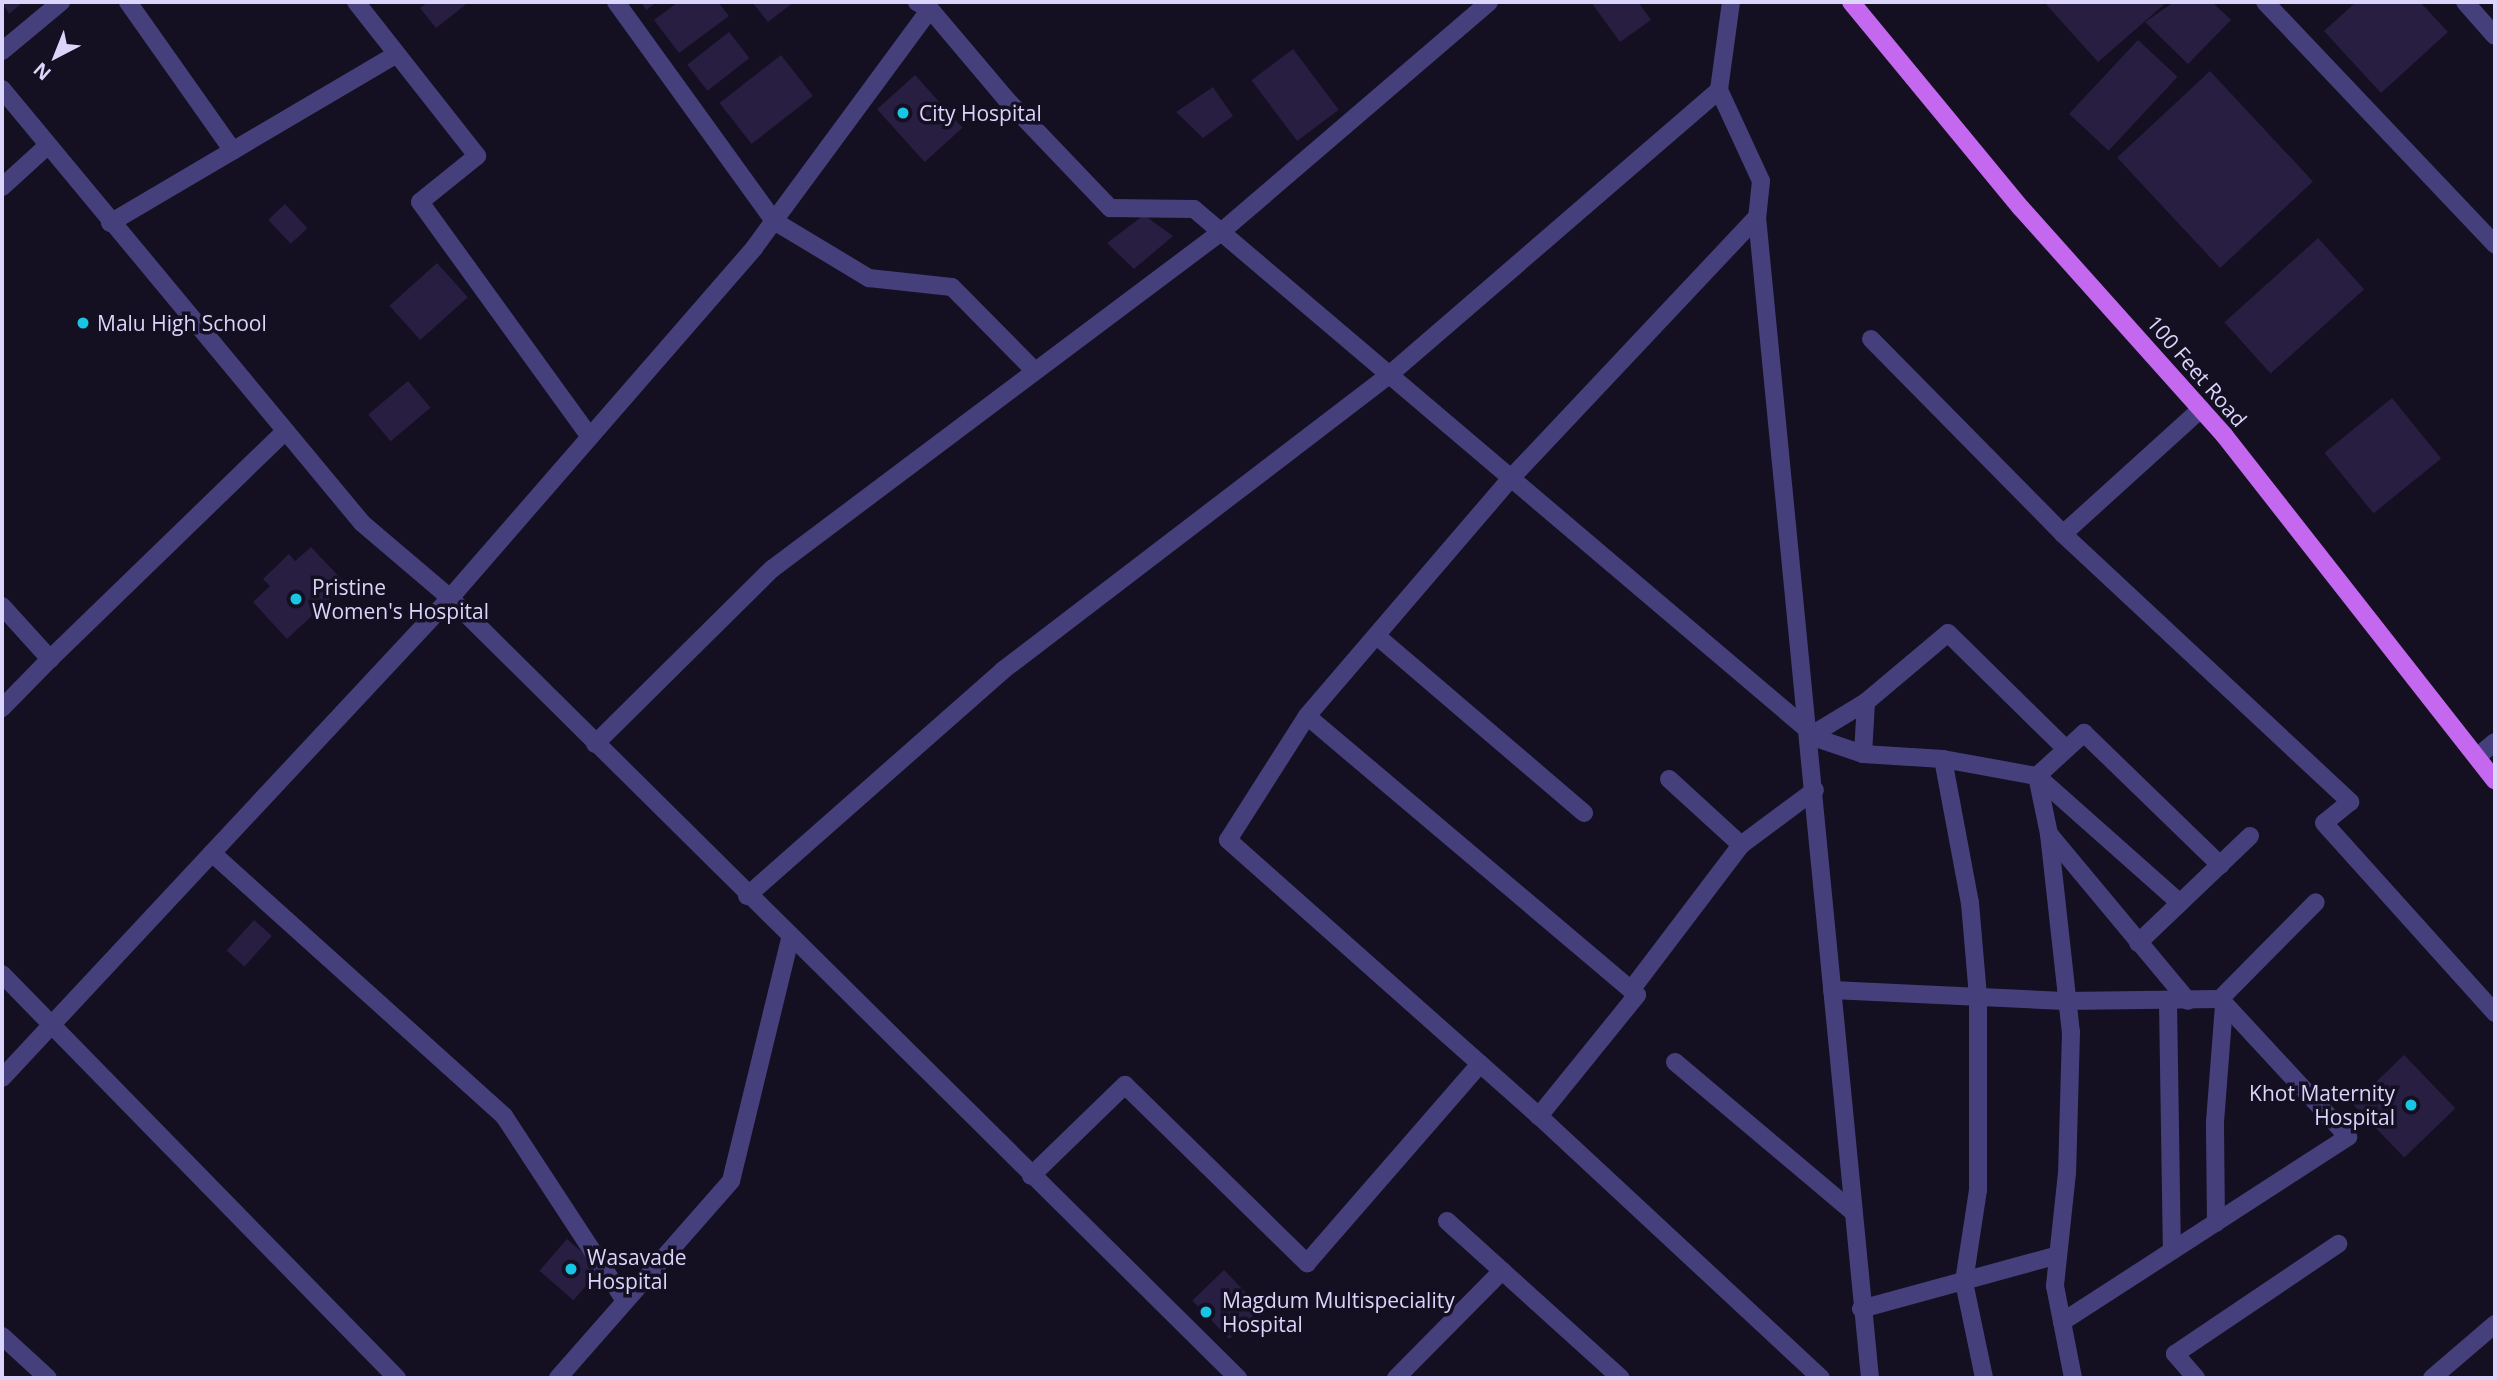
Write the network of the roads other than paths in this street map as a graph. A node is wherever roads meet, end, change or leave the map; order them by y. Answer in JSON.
{"nodes":[{"id":1,"x":61,"y":2,"type":"edge"},
{"id":2,"x":128,"y":2,"type":"edge"},
{"id":3,"x":356,"y":2,"type":"edge"},
{"id":4,"x":616,"y":2,"type":"edge"},
{"id":5,"x":1489,"y":2,"type":"edge"},
{"id":6,"x":1731,"y":2,"type":"edge"},
{"id":7,"x":1851,"y":2,"type":"edge"},
{"id":8,"x":2265,"y":2,"type":"edge"},
{"id":9,"x":2465,"y":2,"type":"edge"},
{"id":10,"x":923,"y":5,"type":"edge"},
{"id":11,"x":2495,"y":36,"type":"edge"},
{"id":12,"x":2,"y":51,"type":"edge"},
{"id":13,"x":396,"y":55,"type":"junction"},
{"id":14,"x":2,"y":89,"type":"edge"},
{"id":15,"x":1720,"y":90,"type":"junction"},
{"id":16,"x":46,"y":147,"type":"junction"},
{"id":17,"x":233,"y":151,"type":"junction"},
{"id":18,"x":2,"y":187,"type":"edge"},
{"id":19,"x":1757,"y":217,"type":"junction"},
{"id":20,"x":774,"y":221,"type":"junction"},
{"id":21,"x":110,"y":223,"type":"junction"},
{"id":22,"x":1221,"y":232,"type":"junction"},
{"id":23,"x":2495,"y":244,"type":"edge"},
{"id":24,"x":1871,"y":339,"type":"dead end"},
{"id":25,"x":1033,"y":369,"type":"junction"},
{"id":26,"x":1389,"y":375,"type":"junction"},
{"id":27,"x":2201,"y":409,"type":"junction"},
{"id":28,"x":285,"y":431,"type":"junction"},
{"id":29,"x":590,"y":437,"type":"junction"},
{"id":30,"x":1511,"y":478,"type":"junction"},
{"id":31,"x":2063,"y":534,"type":"junction"},
{"id":32,"x":450,"y":598,"type":"junction"},
{"id":33,"x":2,"y":607,"type":"edge"},
{"id":34,"x":1378,"y":637,"type":"junction"},
{"id":35,"x":50,"y":659,"type":"junction"},
{"id":36,"x":1866,"y":702,"type":"junction"},
{"id":37,"x":2,"y":708,"type":"edge"},
{"id":38,"x":1307,"y":716,"type":"junction"},
{"id":39,"x":1810,"y":733,"type":"junction"},
{"id":40,"x":2495,"y":742,"type":"edge"},
{"id":41,"x":595,"y":744,"type":"junction"},
{"id":42,"x":2066,"y":749,"type":"junction"},
{"id":43,"x":1863,"y":754,"type":"junction"},
{"id":44,"x":2477,"y":757,"type":"junction"},
{"id":45,"x":1943,"y":759,"type":"junction"},
{"id":46,"x":2037,"y":776,"type":"junction"},
{"id":47,"x":1669,"y":779,"type":"dead end"},
{"id":48,"x":2495,"y":781,"type":"edge"},
{"id":49,"x":1815,"y":790,"type":"junction"},
{"id":50,"x":1584,"y":813,"type":"dead end"},
{"id":51,"x":2049,"y":834,"type":"junction"},
{"id":52,"x":2250,"y":836,"type":"dead end"},
{"id":53,"x":1741,"y":845,"type":"junction"},
{"id":54,"x":212,"y":853,"type":"junction"},
{"id":55,"x":2220,"y":865,"type":"junction"},
{"id":56,"x":747,"y":896,"type":"junction"},
{"id":57,"x":2316,"y":902,"type":"dead end"},
{"id":58,"x":2180,"y":903,"type":"junction"},
{"id":59,"x":790,"y":939,"type":"junction"},
{"id":60,"x":2138,"y":943,"type":"junction"},
{"id":61,"x":2,"y":974,"type":"edge"},
{"id":62,"x":1631,"y":990,"type":"junction"},
{"id":63,"x":1832,"y":990,"type":"junction"},
{"id":64,"x":1978,"y":997,"type":"junction"},
{"id":65,"x":2064,"y":1001,"type":"junction"},
{"id":66,"x":2188,"y":1001,"type":"junction"},
{"id":67,"x":2168,"y":1002,"type":"junction"},
{"id":68,"x":2222,"y":1002,"type":"junction"},
{"id":69,"x":2495,"y":1013,"type":"edge"},
{"id":70,"x":50,"y":1028,"type":"junction"},
{"id":71,"x":1675,"y":1062,"type":"dead end"},
{"id":72,"x":1480,"y":1064,"type":"junction"},
{"id":73,"x":2,"y":1078,"type":"edge"},
{"id":74,"x":1539,"y":1116,"type":"junction"},
{"id":75,"x":1031,"y":1176,"type":"junction"},
{"id":76,"x":1852,"y":1211,"type":"junction"},
{"id":77,"x":1447,"y":1221,"type":"dead end"},
{"id":78,"x":2216,"y":1223,"type":"junction"},
{"id":79,"x":2338,"y":1244,"type":"dead end"},
{"id":80,"x":2172,"y":1251,"type":"junction"},
{"id":81,"x":2058,"y":1255,"type":"junction"},
{"id":82,"x":1502,"y":1271,"type":"junction"},
{"id":83,"x":1964,"y":1282,"type":"junction"},
{"id":84,"x":625,"y":1301,"type":"junction"},
{"id":85,"x":1861,"y":1309,"type":"junction"},
{"id":86,"x":2062,"y":1322,"type":"junction"},
{"id":87,"x":2495,"y":1324,"type":"edge"},
{"id":88,"x":2,"y":1336,"type":"edge"},
{"id":89,"x":1609,"y":1374,"type":"edge"},
{"id":90,"x":37,"y":1375,"type":"edge"},
{"id":91,"x":397,"y":1378,"type":"edge"},
{"id":92,"x":558,"y":1378,"type":"edge"},
{"id":93,"x":1238,"y":1378,"type":"edge"},
{"id":94,"x":1396,"y":1378,"type":"edge"},
{"id":95,"x":1821,"y":1378,"type":"edge"},
{"id":96,"x":1870,"y":1378,"type":"edge"},
{"id":97,"x":1984,"y":1378,"type":"edge"},
{"id":98,"x":2073,"y":1378,"type":"edge"},
{"id":99,"x":2196,"y":1378,"type":"edge"},
{"id":100,"x":2432,"y":1378,"type":"edge"}],
"edges":[{"from":1,"to":12,"type":"street"},
{"from":2,"to":17,"type":"street"},
{"from":3,"to":13,"type":"street"},
{"from":4,"to":20,"type":"street"},
{"from":5,"to":22,"type":"street"},
{"from":6,"to":15,"type":"street"},
{"from":7,"to":27,"type":"main road","name":"100 Feet Road"},
{"from":8,"to":23,"type":"street"},
{"from":9,"to":11,"type":"street"},
{"from":10,"to":20,"type":"street"},
{"from":10,"to":22,"type":"street"},
{"from":13,"to":17,"type":"street"},
{"from":13,"to":29,"type":"street"},
{"from":14,"to":16,"type":"street"},
{"from":15,"to":19,"type":"street"},
{"from":15,"to":26,"type":"street"},
{"from":16,"to":18,"type":"street"},
{"from":16,"to":21,"type":"street"},
{"from":17,"to":21,"type":"street"},
{"from":19,"to":30,"type":"street"},
{"from":19,"to":39,"type":"street"},
{"from":20,"to":25,"type":"street"},
{"from":20,"to":29,"type":"street"},
{"from":21,"to":28,"type":"street"},
{"from":22,"to":25,"type":"street"},
{"from":22,"to":26,"type":"street"},
{"from":24,"to":31,"type":"street"},
{"from":25,"to":41,"type":"street"},
{"from":26,"to":30,"type":"street"},
{"from":26,"to":56,"type":"street"},
{"from":27,"to":31,"type":"street"},
{"from":27,"to":44,"type":"main road","name":"100 Feet Road"},
{"from":28,"to":32,"type":"street"},
{"from":28,"to":35,"type":"street"},
{"from":29,"to":32,"type":"street"},
{"from":30,"to":34,"type":"street"},
{"from":30,"to":39,"type":"street"},
{"from":31,"to":69,"type":"street"},
{"from":32,"to":41,"type":"street"},
{"from":32,"to":54,"type":"street"},
{"from":33,"to":35,"type":"street"},
{"from":34,"to":38,"type":"street"},
{"from":34,"to":50,"type":"street"},
{"from":35,"to":37,"type":"street"},
{"from":36,"to":39,"type":"street"},
{"from":36,"to":42,"type":"street"},
{"from":36,"to":43,"type":"street"},
{"from":38,"to":62,"type":"street"},
{"from":38,"to":72,"type":"street"},
{"from":39,"to":43,"type":"street"},
{"from":39,"to":49,"type":"street"},
{"from":40,"to":44,"type":"street"},
{"from":41,"to":56,"type":"street"},
{"from":42,"to":46,"type":"street"},
{"from":42,"to":55,"type":"street"},
{"from":43,"to":45,"type":"street"},
{"from":44,"to":48,"type":"main road","name":"100 Feet Road"},
{"from":45,"to":46,"type":"street"},
{"from":45,"to":64,"type":"street"},
{"from":46,"to":51,"type":"street"},
{"from":46,"to":58,"type":"street"},
{"from":47,"to":53,"type":"street"},
{"from":49,"to":53,"type":"street"},
{"from":49,"to":63,"type":"street"},
{"from":51,"to":60,"type":"street"},
{"from":51,"to":65,"type":"street"},
{"from":52,"to":55,"type":"street"},
{"from":53,"to":62,"type":"street"},
{"from":54,"to":70,"type":"street"},
{"from":54,"to":84,"type":"street"},
{"from":55,"to":58,"type":"street"},
{"from":56,"to":59,"type":"street"},
{"from":57,"to":68,"type":"street"},
{"from":58,"to":60,"type":"street"},
{"from":59,"to":75,"type":"street"},
{"from":59,"to":84,"type":"street"},
{"from":60,"to":66,"type":"street"},
{"from":61,"to":70,"type":"street"},
{"from":62,"to":74,"type":"street"},
{"from":63,"to":64,"type":"street"},
{"from":63,"to":76,"type":"street"},
{"from":64,"to":65,"type":"street"},
{"from":64,"to":83,"type":"street"},
{"from":65,"to":67,"type":"street"},
{"from":65,"to":81,"type":"street"},
{"from":66,"to":67,"type":"street"},
{"from":66,"to":68,"type":"street"},
{"from":67,"to":80,"type":"street"},
{"from":68,"to":78,"type":"street"},
{"from":68,"to":78,"type":"street"},
{"from":70,"to":73,"type":"street"},
{"from":70,"to":91,"type":"street"},
{"from":71,"to":76,"type":"street"},
{"from":72,"to":74,"type":"street"},
{"from":72,"to":75,"type":"street"},
{"from":74,"to":95,"type":"street"},
{"from":75,"to":93,"type":"street"},
{"from":76,"to":85,"type":"street"},
{"from":77,"to":82,"type":"street"},
{"from":78,"to":80,"type":"street"},
{"from":79,"to":99,"type":"street"},
{"from":80,"to":86,"type":"street"},
{"from":81,"to":83,"type":"street"},
{"from":81,"to":86,"type":"street"},
{"from":82,"to":89,"type":"street"},
{"from":82,"to":94,"type":"street"},
{"from":83,"to":85,"type":"street"},
{"from":83,"to":97,"type":"street"},
{"from":84,"to":92,"type":"street"},
{"from":85,"to":96,"type":"street"},
{"from":86,"to":98,"type":"street"},
{"from":87,"to":100,"type":"street"},
{"from":88,"to":90,"type":"street"}]}
